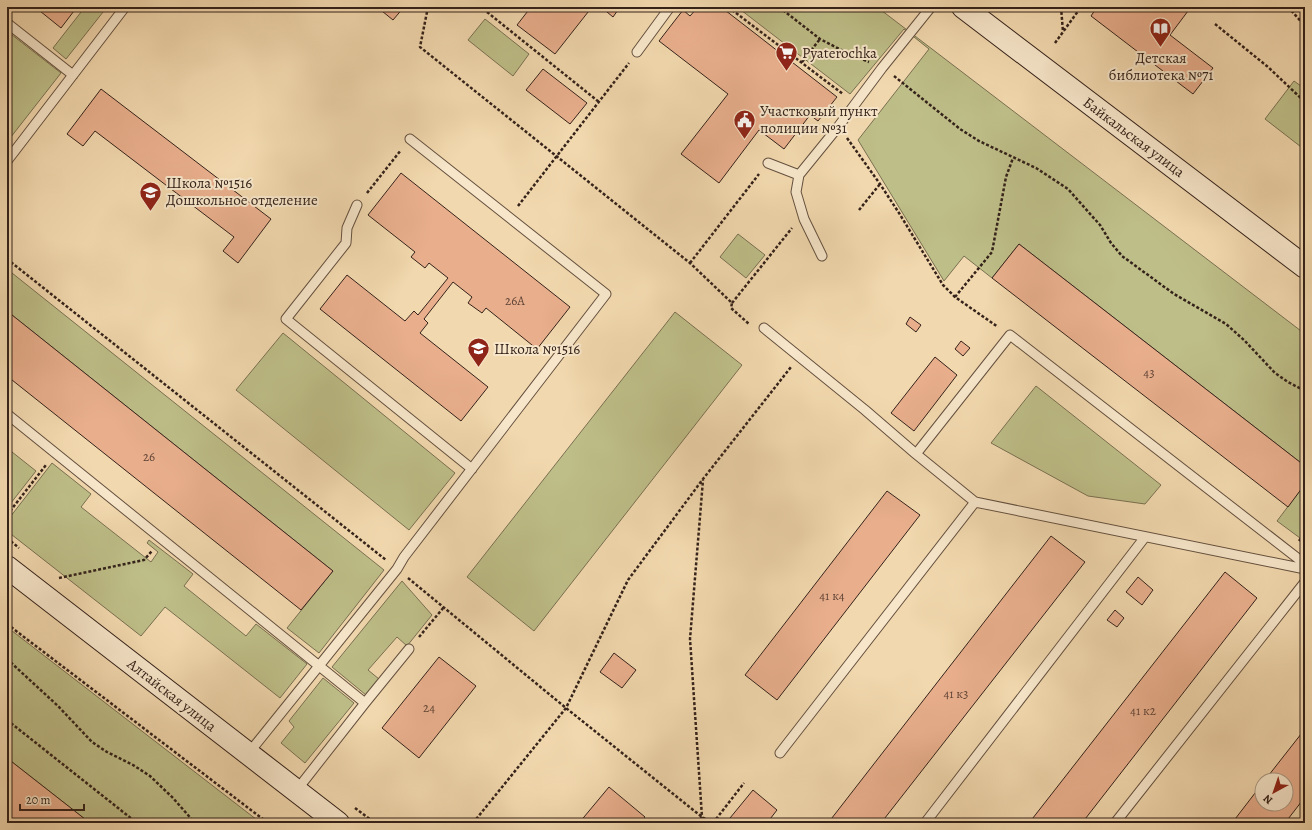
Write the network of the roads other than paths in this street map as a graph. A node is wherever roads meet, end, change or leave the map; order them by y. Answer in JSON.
{"nodes":[{"id":1,"x":125,"y":7,"type":"edge"},
{"id":2,"x":670,"y":7,"type":"edge"},
{"id":3,"x":931,"y":7,"type":"edge"},
{"id":4,"x":963,"y":7,"type":"edge"},
{"id":5,"x":7,"y":23,"type":"edge"},
{"id":6,"x":637,"y":52,"type":"road end"},
{"id":7,"x":73,"y":75,"type":"junction"},
{"id":8,"x":410,"y":139,"type":"road end"},
{"id":9,"x":7,"y":161,"type":"edge"},
{"id":10,"x":768,"y":163,"type":"road end"},
{"id":11,"x":799,"y":175,"type":"junction"},
{"id":12,"x":357,"y":205,"type":"road end"},
{"id":13,"x":822,"y":256,"type":"dead end"},
{"id":14,"x":1305,"y":267,"type":"edge"},
{"id":15,"x":764,"y":328,"type":"dead end"},
{"id":16,"x":7,"y":414,"type":"edge"},
{"id":17,"x":916,"y":454,"type":"junction"},
{"id":18,"x":472,"y":469,"type":"junction"},
{"id":19,"x":975,"y":502,"type":"junction"},
{"id":20,"x":1145,"y":537,"type":"junction"},
{"id":21,"x":1305,"y":564,"type":"edge"},
{"id":22,"x":7,"y":567,"type":"edge"},
{"id":23,"x":1305,"y":569,"type":"edge"},
{"id":24,"x":1305,"y":582,"type":"edge"},
{"id":25,"x":409,"y":649,"type":"road end"},
{"id":26,"x":319,"y":665,"type":"junction"},
{"id":27,"x":365,"y":703,"type":"junction"},
{"id":28,"x":780,"y":752,"type":"dead end"},
{"id":29,"x":248,"y":754,"type":"junction"},
{"id":30,"x":296,"y":791,"type":"junction"},
{"id":31,"x":338,"y":823,"type":"edge"},
{"id":32,"x":925,"y":823,"type":"edge"},
{"id":33,"x":1115,"y":823,"type":"edge"}],
"edges":[{"from":1,"to":7,"type":"lane"},
{"from":2,"to":6,"type":"lane"},
{"from":3,"to":11,"type":"lane"},
{"from":4,"to":14,"type":"street","name":"Байкальская улица"},
{"from":5,"to":7,"type":"lane"},
{"from":7,"to":9,"type":"lane"},
{"from":8,"to":18,"type":"lane"},
{"from":10,"to":11,"type":"lane"},
{"from":11,"to":13,"type":"lane"},
{"from":12,"to":18,"type":"lane"},
{"from":15,"to":17,"type":"lane"},
{"from":16,"to":26,"type":"lane"},
{"from":17,"to":19,"type":"lane"},
{"from":17,"to":21,"type":"lane"},
{"from":18,"to":26,"type":"lane"},
{"from":19,"to":20,"type":"lane"},
{"from":19,"to":28,"type":"lane"},
{"from":20,"to":23,"type":"lane"},
{"from":20,"to":32,"type":"lane"},
{"from":22,"to":29,"type":"street","name":"Алтайская улица"},
{"from":24,"to":33,"type":"lane"},
{"from":25,"to":27,"type":"lane"},
{"from":26,"to":27,"type":"lane"},
{"from":26,"to":29,"type":"lane"},
{"from":27,"to":30,"type":"lane"},
{"from":29,"to":30,"type":"street","name":"Алтайская улица"},
{"from":30,"to":31,"type":"street","name":"Алтайская улица"}]}
